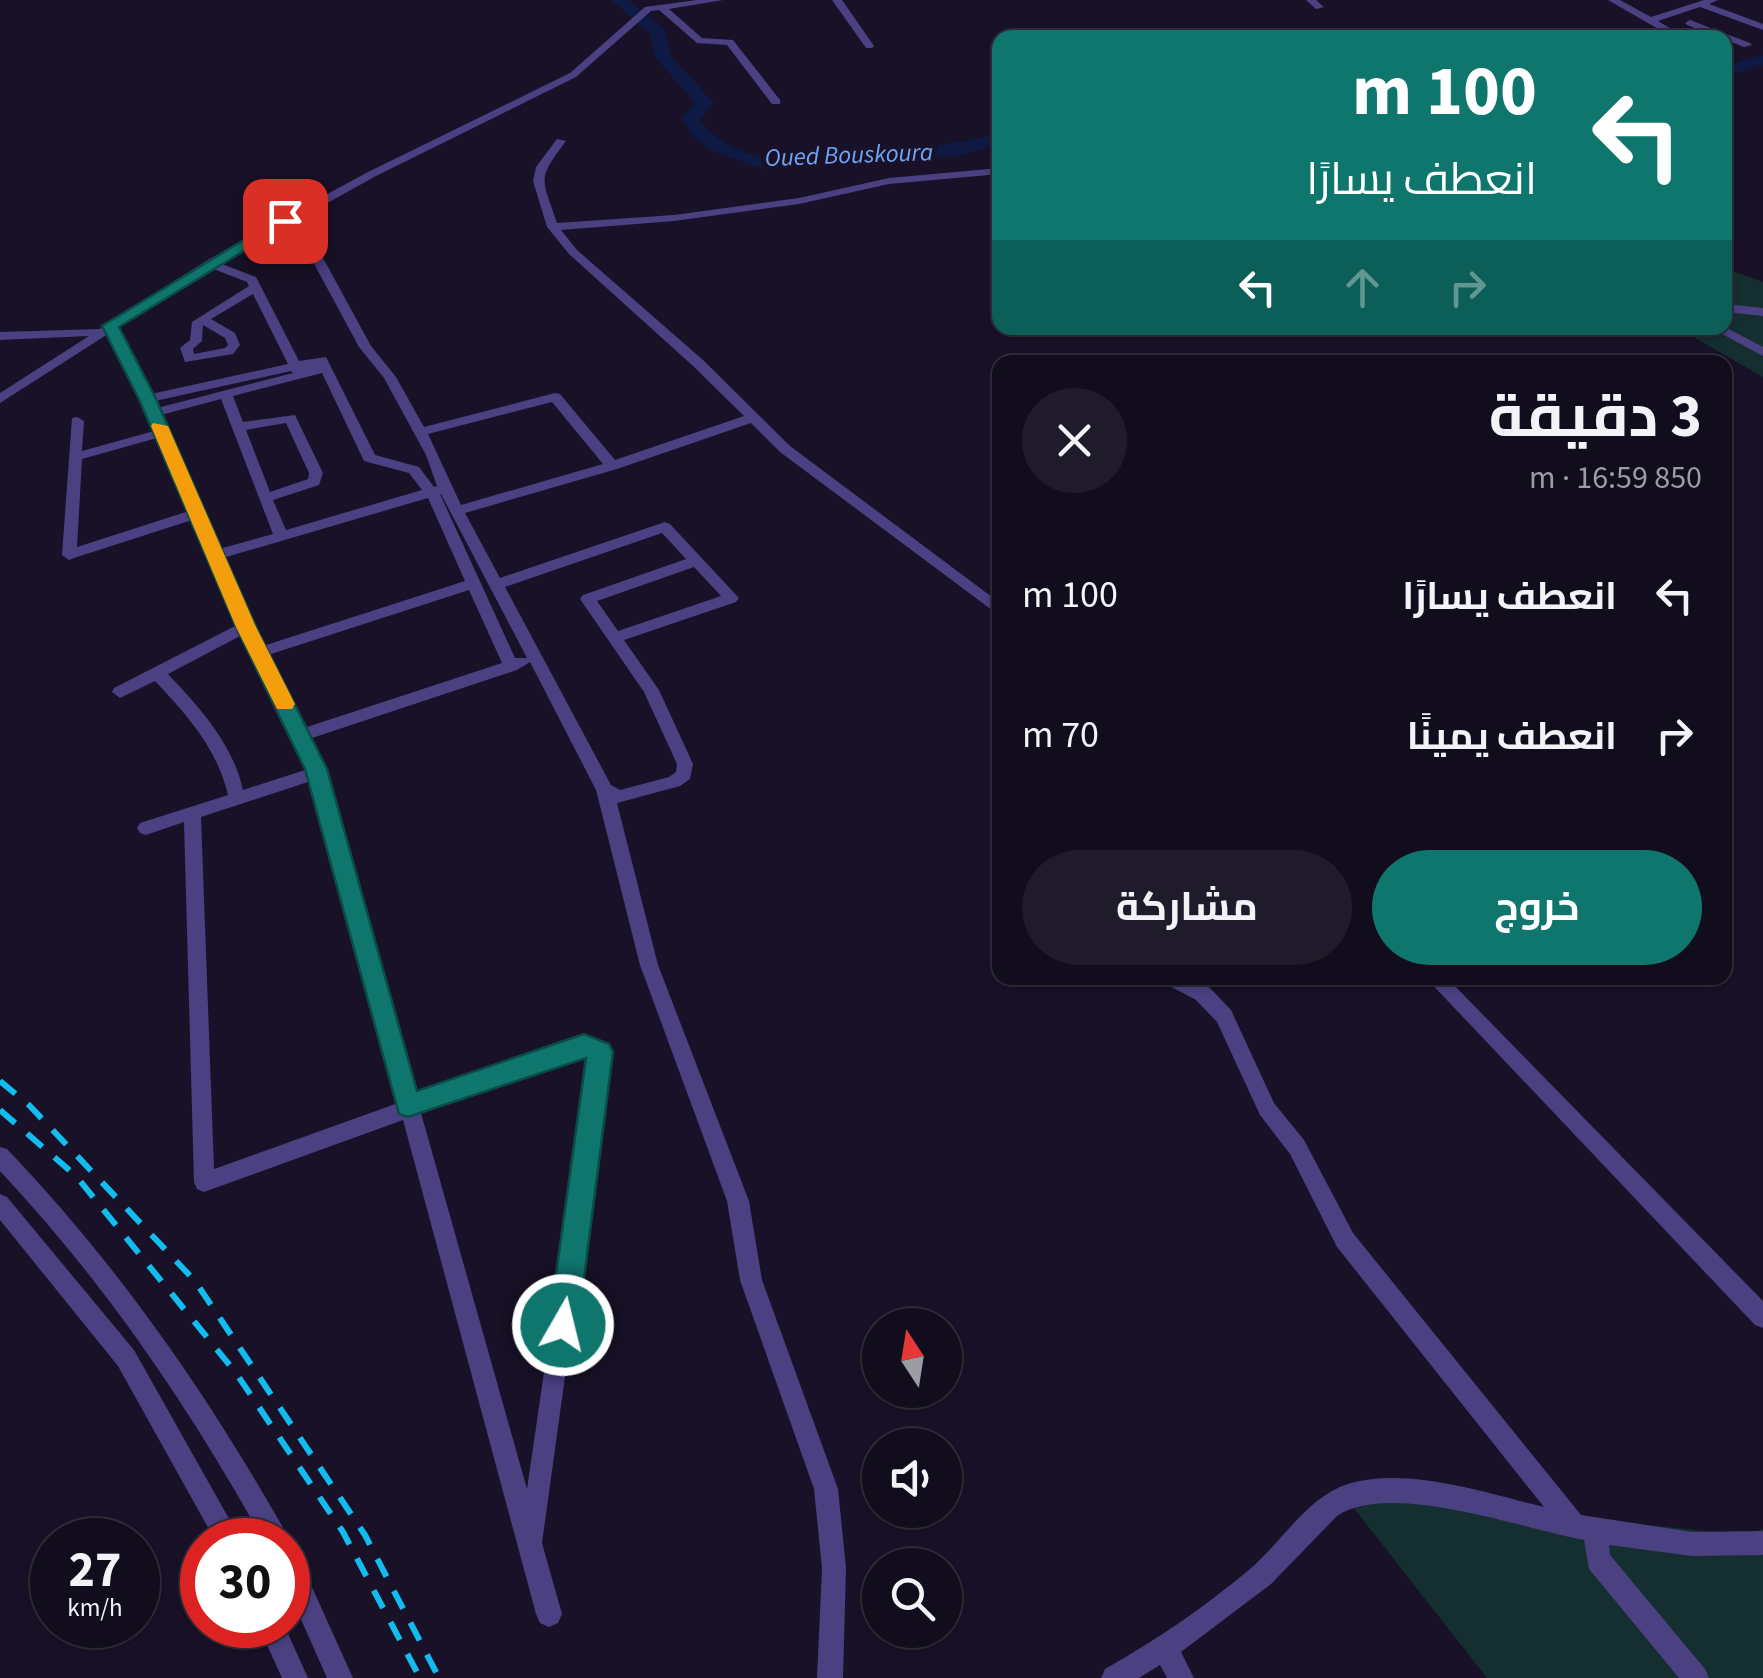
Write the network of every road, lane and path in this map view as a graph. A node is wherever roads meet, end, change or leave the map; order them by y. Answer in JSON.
{"nodes":[{"id":1,"x":718,"y":0,"type":"edge"},
{"id":2,"x":837,"y":0,"type":"edge"},
{"id":3,"x":1613,"y":0,"type":"edge"},
{"id":4,"x":1708,"y":2,"type":"edge"},
{"id":5,"x":647,"y":5,"type":"edge"},
{"id":6,"x":661,"y":7,"type":"junction"},
{"id":7,"x":1712,"y":16,"type":"dead end"},
{"id":8,"x":1652,"y":20,"type":"junction"},
{"id":9,"x":1690,"y":23,"type":"junction"},
{"id":10,"x":1763,"y":27,"type":"edge"},
{"id":11,"x":1668,"y":29,"type":"joint"},
{"id":12,"x":1708,"y":30,"type":"edge"},
{"id":13,"x":1732,"y":39,"type":"edge"},
{"id":14,"x":1747,"y":45,"type":"dead end"},
{"id":15,"x":869,"y":46,"type":"dead end"},
{"id":16,"x":776,"y":102,"type":"dead end"},
{"id":17,"x":562,"y":140,"type":"dead end"},
{"id":18,"x":992,"y":172,"type":"edge"},
{"id":19,"x":285,"y":221,"type":"junction"},
{"id":20,"x":554,"y":226,"type":"junction"},
{"id":21,"x":210,"y":263,"type":"junction"},
{"id":22,"x":256,"y":287,"type":"junction"},
{"id":23,"x":1732,"y":309,"type":"edge"},
{"id":24,"x":1763,"y":312,"type":"edge"},
{"id":25,"x":202,"y":319,"type":"dead end"},
{"id":26,"x":1732,"y":321,"type":"edge"},
{"id":27,"x":1763,"y":323,"type":"edge"},
{"id":28,"x":105,"y":329,"type":"junction"},
{"id":29,"x":1730,"y":335,"type":"edge"},
{"id":30,"x":0,"y":336,"type":"edge"},
{"id":31,"x":1763,"y":352,"type":"edge"},
{"id":32,"x":297,"y":370,"type":"junction"},
{"id":33,"x":226,"y":394,"type":"junction"},
{"id":34,"x":0,"y":399,"type":"edge"},
{"id":35,"x":150,"y":406,"type":"junction"},
{"id":36,"x":752,"y":418,"type":"junction"},
{"id":37,"x":77,"y":421,"type":"dead end"},
{"id":38,"x":238,"y":427,"type":"junction"},
{"id":39,"x":420,"y":432,"type":"junction"},
{"id":40,"x":162,"y":433,"type":"junction"},
{"id":41,"x":78,"y":456,"type":"junction"},
{"id":42,"x":612,"y":466,"type":"junction"},
{"id":43,"x":439,"y":491,"type":"junction"},
{"id":44,"x":265,"y":498,"type":"junction"},
{"id":45,"x":198,"y":513,"type":"junction"},
{"id":46,"x":455,"y":518,"type":"junction"},
{"id":47,"x":281,"y":536,"type":"junction"},
{"id":48,"x":216,"y":555,"type":"junction"},
{"id":49,"x":698,"y":560,"type":"junction"},
{"id":50,"x":474,"y":583,"type":"junction"},
{"id":51,"x":498,"y":584,"type":"junction"},
{"id":52,"x":992,"y":605,"type":"edge"},
{"id":53,"x":246,"y":627,"type":"junction"},
{"id":54,"x":613,"y":638,"type":"junction"},
{"id":55,"x":261,"y":652,"type":"junction"},
{"id":56,"x":538,"y":657,"type":"junction"},
{"id":57,"x":511,"y":666,"type":"junction"},
{"id":58,"x":157,"y":673,"type":"junction"},
{"id":59,"x":120,"y":692,"type":"dead end"},
{"id":60,"x":299,"y":736,"type":"junction"},
{"id":61,"x":316,"y":773,"type":"junction"},
{"id":62,"x":605,"y":790,"type":"junction"},
{"id":63,"x":237,"y":799,"type":"junction"},
{"id":64,"x":192,"y":813,"type":"junction"},
{"id":65,"x":146,"y":828,"type":"dead end"},
{"id":66,"x":1186,"y":985,"type":"edge"},
{"id":67,"x":1443,"y":985,"type":"edge"},
{"id":68,"x":408,"y":1106,"type":"junction"},
{"id":69,"x":0,"y":1156,"type":"edge"},
{"id":70,"x":0,"y":1204,"type":"edge"},
{"id":71,"x":1763,"y":1317,"type":"edge"},
{"id":72,"x":217,"y":1518,"type":"edge"},
{"id":73,"x":264,"y":1518,"type":"edge"},
{"id":74,"x":1575,"y":1526,"type":"junction"},
{"id":75,"x":1606,"y":1530,"type":"junction"},
{"id":76,"x":1763,"y":1543,"type":"edge"},
{"id":77,"x":531,"y":1547,"type":"junction"},
{"id":78,"x":310,"y":1611,"type":"edge"},
{"id":79,"x":549,"y":1614,"type":"dead end"},
{"id":80,"x":281,"y":1648,"type":"edge"},
{"id":81,"x":1166,"y":1649,"type":"junction"},
{"id":82,"x":295,"y":1678,"type":"edge"},
{"id":83,"x":340,"y":1678,"type":"edge"},
{"id":84,"x":830,"y":1678,"type":"edge"},
{"id":85,"x":1114,"y":1678,"type":"edge"},
{"id":86,"x":1181,"y":1678,"type":"edge"},
{"id":87,"x":1696,"y":1678,"type":"edge"}],
"edges":[{"from":1,"to":6,"type":"street"},
{"from":2,"to":15,"type":"street"},
{"from":3,"to":8,"type":"street"},
{"from":4,"to":8,"type":"street"},
{"from":4,"to":10,"type":"street"},
{"from":5,"to":6,"type":"street"},
{"from":5,"to":19,"type":"street"},
{"from":6,"to":16,"type":"street"},
{"from":7,"to":9,"type":"street"},
{"from":8,"to":11,"type":"street"},
{"from":9,"to":11,"type":"street"},
{"from":9,"to":12,"type":"street"},
{"from":13,"to":14,"type":"street"},
{"from":17,"to":20,"type":"street"},
{"from":18,"to":20,"type":"street"},
{"from":19,"to":21,"type":"street"},
{"from":19,"to":39,"type":"street"},
{"from":20,"to":36,"type":"street"},
{"from":21,"to":22,"type":"street"},
{"from":21,"to":28,"type":"street"},
{"from":22,"to":25,"type":"street"},
{"from":22,"to":32,"type":"street"},
{"from":23,"to":24,"type":"street"},
{"from":26,"to":27,"type":"street"},
{"from":28,"to":30,"type":"street"},
{"from":28,"to":34,"type":"street"},
{"from":28,"to":35,"type":"street"},
{"from":29,"to":31,"type":"street"},
{"from":32,"to":33,"type":"street"},
{"from":32,"to":35,"type":"street"},
{"from":32,"to":43,"type":"street"},
{"from":33,"to":35,"type":"street"},
{"from":33,"to":38,"type":"street"},
{"from":35,"to":40,"type":"street"},
{"from":36,"to":42,"type":"street"},
{"from":36,"to":52,"type":"street"},
{"from":37,"to":41,"type":"street"},
{"from":38,"to":44,"type":"street"},
{"from":38,"to":44,"type":"street"},
{"from":39,"to":42,"type":"street"},
{"from":39,"to":43,"type":"street"},
{"from":40,"to":41,"type":"street"},
{"from":40,"to":45,"type":"street"},
{"from":41,"to":45,"type":"street"},
{"from":42,"to":46,"type":"street"},
{"from":43,"to":46,"type":"street"},
{"from":43,"to":47,"type":"street"},
{"from":44,"to":47,"type":"street"},
{"from":45,"to":48,"type":"street"},
{"from":46,"to":50,"type":"street"},
{"from":46,"to":51,"type":"street"},
{"from":47,"to":48,"type":"street"},
{"from":48,"to":53,"type":"street"},
{"from":49,"to":51,"type":"street"},
{"from":49,"to":54,"type":"street"},
{"from":49,"to":54,"type":"street"},
{"from":50,"to":55,"type":"street"},
{"from":50,"to":57,"type":"street"},
{"from":51,"to":56,"type":"street"},
{"from":53,"to":55,"type":"street"},
{"from":53,"to":58,"type":"street"},
{"from":54,"to":62,"type":"street"},
{"from":55,"to":60,"type":"street"},
{"from":56,"to":57,"type":"street"},
{"from":56,"to":62,"type":"street"},
{"from":57,"to":60,"type":"street"},
{"from":58,"to":59,"type":"street"},
{"from":58,"to":63,"type":"street"},
{"from":60,"to":61,"type":"street"},
{"from":61,"to":63,"type":"street"},
{"from":61,"to":68,"type":"street"},
{"from":62,"to":84,"type":"street"},
{"from":63,"to":64,"type":"street"},
{"from":64,"to":65,"type":"street"},
{"from":64,"to":68,"type":"street"},
{"from":66,"to":74,"type":"street"},
{"from":67,"to":71,"type":"street"},
{"from":68,"to":77,"type":"street"},
{"from":68,"to":77,"type":"street"},
{"from":69,"to":73,"type":"street"},
{"from":70,"to":72,"type":"street"},
{"from":74,"to":75,"type":"street"},
{"from":74,"to":81,"type":"street"},
{"from":75,"to":76,"type":"street"},
{"from":75,"to":87,"type":"street"},
{"from":77,"to":79,"type":"street"},
{"from":78,"to":83,"type":"street"},
{"from":80,"to":82,"type":"street"},
{"from":81,"to":85,"type":"street"},
{"from":81,"to":86,"type":"street"}]}
